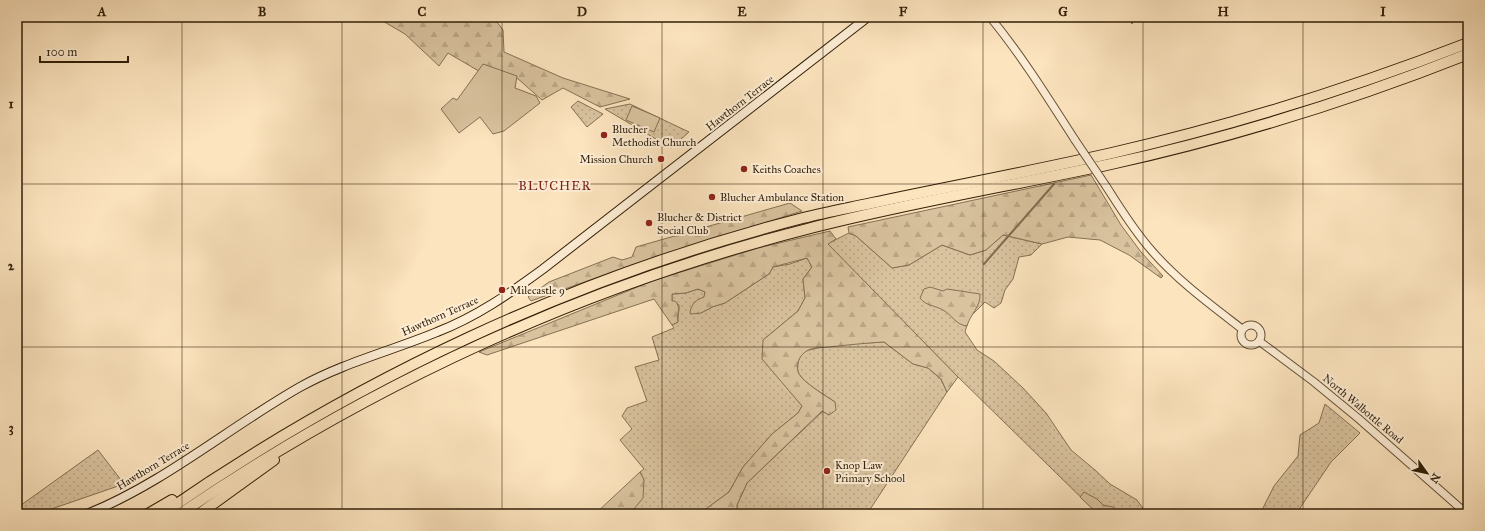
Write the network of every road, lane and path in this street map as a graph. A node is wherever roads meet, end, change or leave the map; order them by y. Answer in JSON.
{"nodes":[{"id":1,"x":868,"y":17,"type":"edge"},
{"id":2,"x":990,"y":17,"type":"edge"},
{"id":3,"x":1468,"y":43,"type":"edge"},
{"id":4,"x":1468,"y":54,"type":"edge"},
{"id":5,"x":1242,"y":329,"type":"junction"},
{"id":6,"x":1259,"y":341,"type":"junction"},
{"id":7,"x":326,"y":423,"type":"junction"},
{"id":8,"x":252,"y":454,"type":"junction"},
{"id":9,"x":87,"y":514,"type":"edge"},
{"id":10,"x":148,"y":514,"type":"edge"},
{"id":11,"x":162,"y":514,"type":"edge"},
{"id":12,"x":180,"y":514,"type":"edge"},
{"id":13,"x":199,"y":514,"type":"edge"},
{"id":14,"x":1467,"y":514,"type":"edge"}],
"edges":[{"from":1,"to":9,"type":"main road","name":"Hawthorn Terrace"},
{"from":2,"to":5,"type":"street","bridge":true},
{"from":3,"to":8,"type":"highway"},
{"from":4,"to":7,"type":"highway"},
{"from":5,"to":6,"type":"street"},
{"from":5,"to":6,"type":"street"},
{"from":6,"to":14,"type":"street","name":"North Walbottle Road"},
{"from":7,"to":12,"type":"highway"},
{"from":7,"to":13,"type":"highway"},
{"from":8,"to":10,"type":"highway"},
{"from":8,"to":11,"type":"highway"}]}
